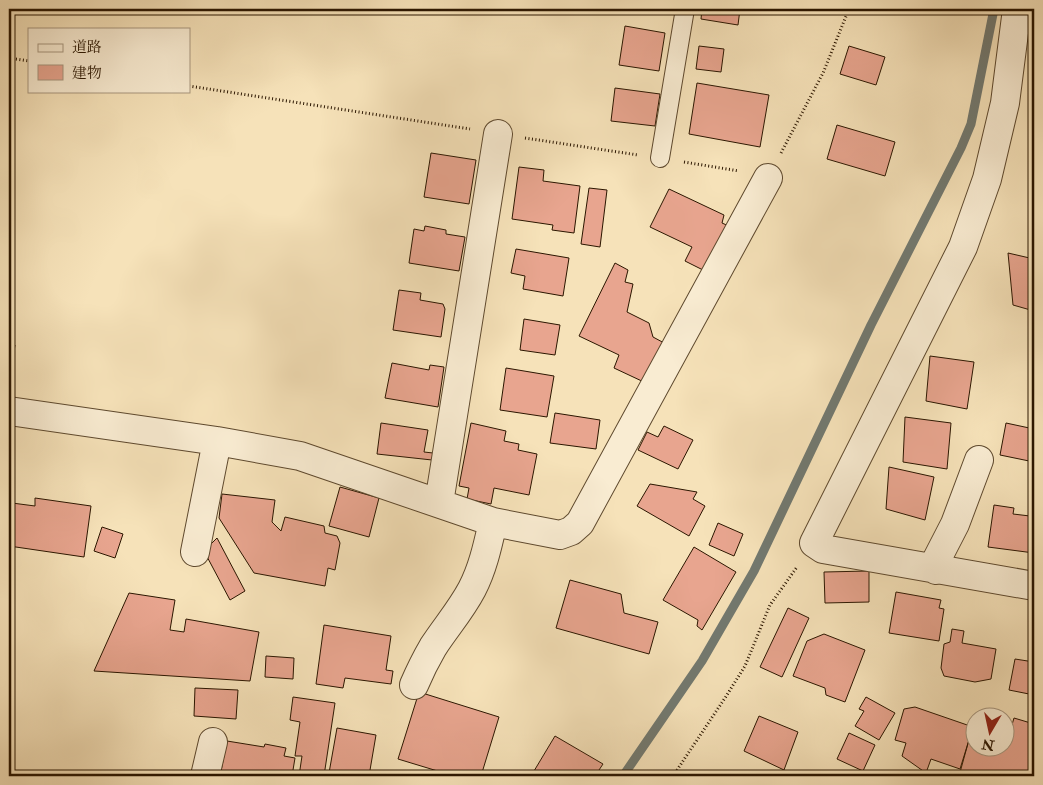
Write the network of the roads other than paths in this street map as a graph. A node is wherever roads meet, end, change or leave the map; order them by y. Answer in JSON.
{"nodes":[{"id":1,"x":685,"y":9,"type":"edge"},
{"id":2,"x":1017,"y":9,"type":"edge"},
{"id":3,"x":498,"y":134,"type":"dead end"},
{"id":4,"x":660,"y":158,"type":"dead end"},
{"id":5,"x":768,"y":178,"type":"road end"},
{"id":6,"x":9,"y":411,"type":"edge"},
{"id":7,"x":217,"y":441,"type":"junction"},
{"id":8,"x":979,"y":460,"type":"dead end"},
{"id":9,"x":439,"y":503,"type":"junction"},
{"id":10,"x":493,"y":522,"type":"junction"},
{"id":11,"x":195,"y":552,"type":"dead end"},
{"id":12,"x":936,"y":570,"type":"junction"},
{"id":13,"x":1034,"y":586,"type":"edge"},
{"id":14,"x":414,"y":685,"type":"dead end"},
{"id":15,"x":213,"y":742,"type":"dead end"},
{"id":16,"x":205,"y":776,"type":"edge"}],
"edges":[{"from":1,"to":4,"type":"lane"},
{"from":2,"to":12,"type":"street"},
{"from":3,"to":9,"type":"street"},
{"from":5,"to":10,"type":"street"},
{"from":6,"to":7,"type":"street"},
{"from":7,"to":9,"type":"street"},
{"from":7,"to":11,"type":"street"},
{"from":8,"to":12,"type":"street"},
{"from":9,"to":10,"type":"street"},
{"from":10,"to":14,"type":"street"},
{"from":12,"to":13,"type":"street"},
{"from":15,"to":16,"type":"street"}]}
